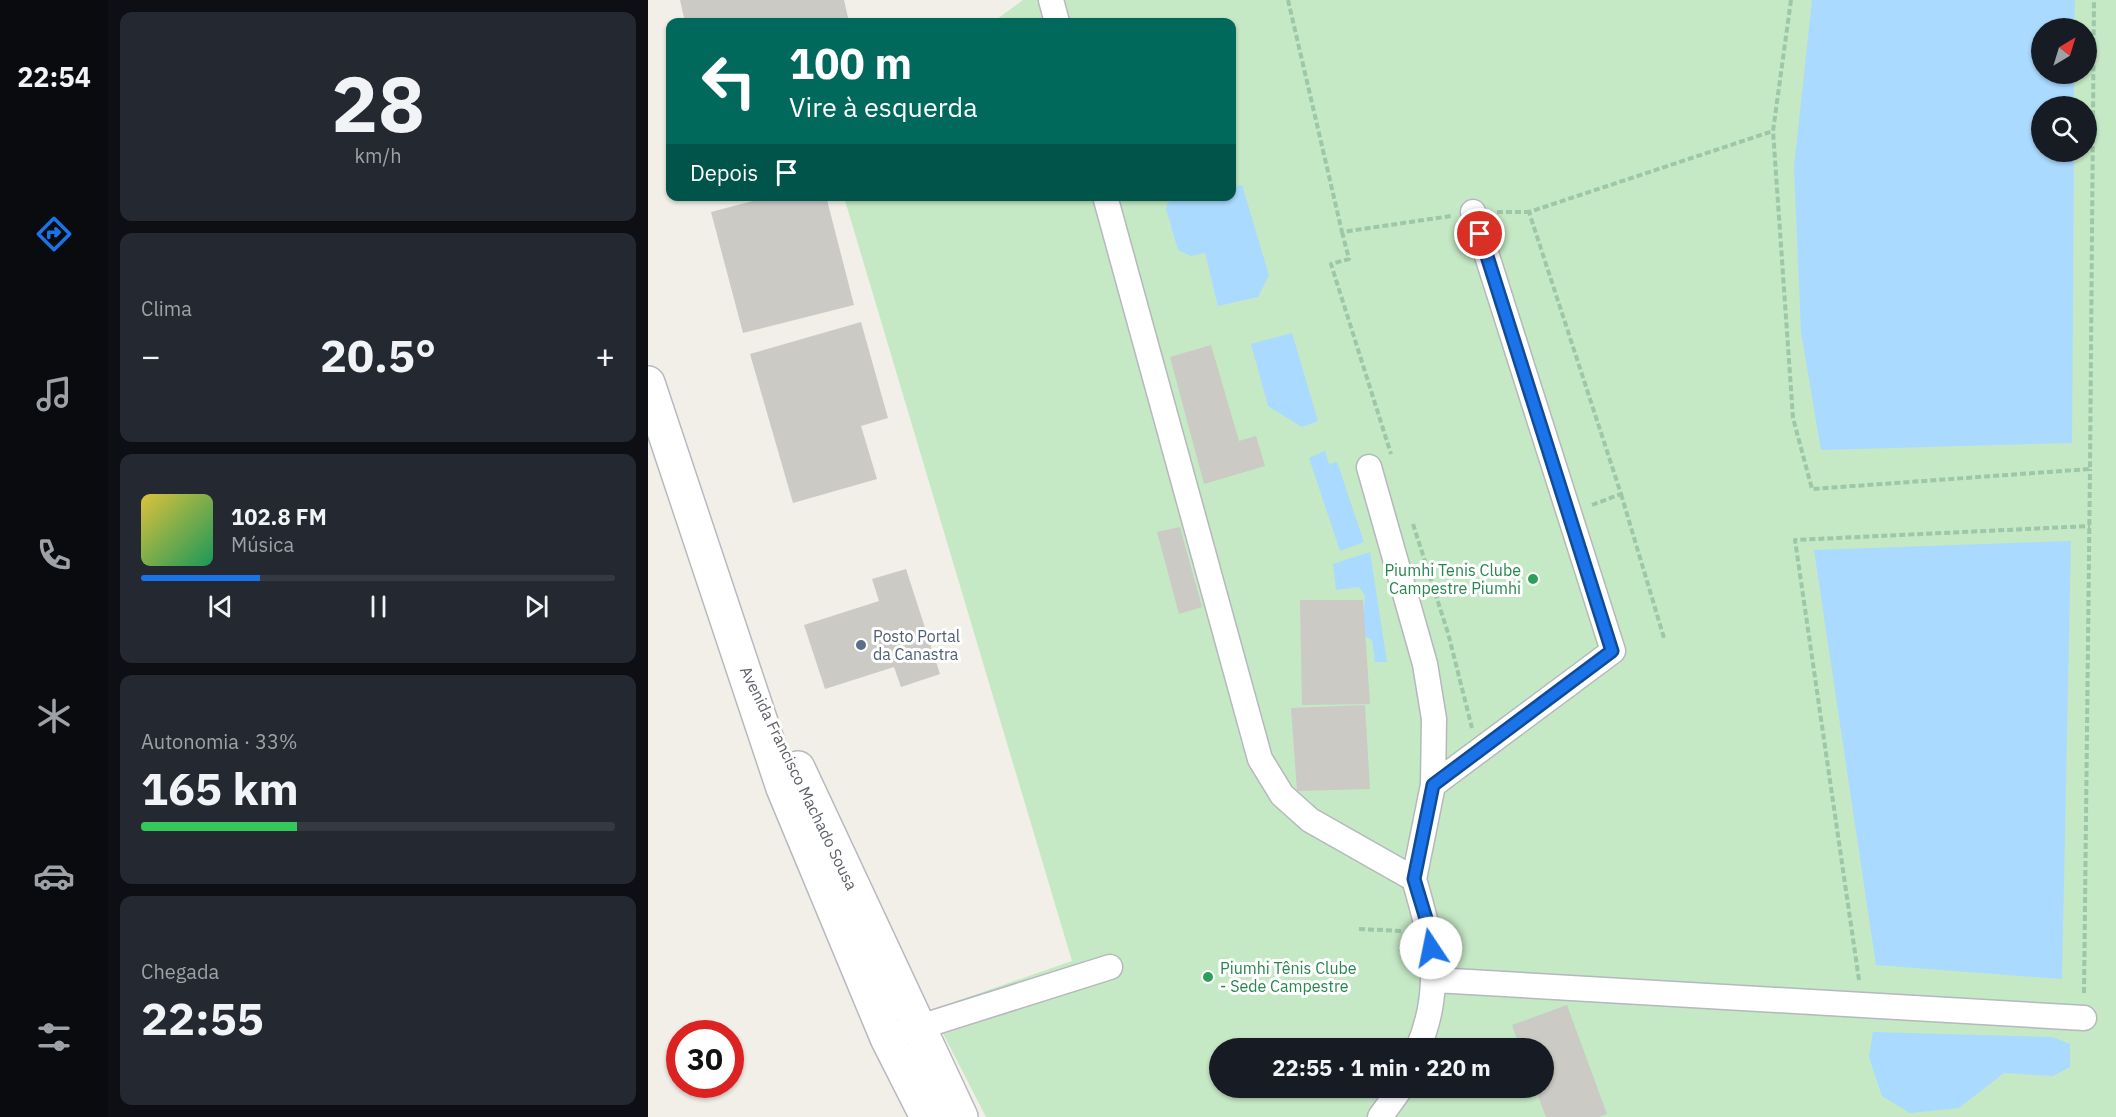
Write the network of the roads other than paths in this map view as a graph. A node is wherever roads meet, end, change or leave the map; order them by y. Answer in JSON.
{"nodes":[{"id":1,"x":1051,"y":0,"type":"edge"},
{"id":2,"x":1056,"y":18,"type":"edge"},
{"id":3,"x":1106,"y":201,"type":"edge"},
{"id":4,"x":1473,"y":212,"type":"road end"},
{"id":5,"x":648,"y":383,"type":"edge"},
{"id":6,"x":1369,"y":467,"type":"dead end"},
{"id":7,"x":1433,"y":785,"type":"junction"},
{"id":8,"x":1414,"y":879,"type":"junction"},
{"id":9,"x":1110,"y":967,"type":"dead end"},
{"id":10,"x":1435,"y":980,"type":"junction"},
{"id":11,"x":2084,"y":1018,"type":"road end"},
{"id":12,"x":902,"y":1032,"type":"junction"},
{"id":13,"x":1422,"y":1038,"type":"edge"},
{"id":14,"x":1394,"y":1098,"type":"edge"},
{"id":15,"x":927,"y":1117,"type":"edge"},
{"id":16,"x":961,"y":1117,"type":"edge"},
{"id":17,"x":1380,"y":1117,"type":"edge"}],
"edges":[{"from":1,"to":2,"type":"street"},
{"from":3,"to":8,"type":"street"},
{"from":4,"to":7,"type":"street"},
{"from":5,"to":12,"type":"main road","name":"Avenida Francisco Machado Sousa"},
{"from":6,"to":7,"type":"street"},
{"from":7,"to":8,"type":"street"},
{"from":8,"to":10,"type":"street"},
{"from":9,"to":12,"type":"street"},
{"from":10,"to":11,"type":"street"},
{"from":10,"to":13,"type":"street"},
{"from":12,"to":15,"type":"main road","name":"Avenida Francisco Machado Sousa"},
{"from":12,"to":16,"type":"main road","name":"Avenida Francisco Machado Sousa"},
{"from":14,"to":17,"type":"street"}]}
